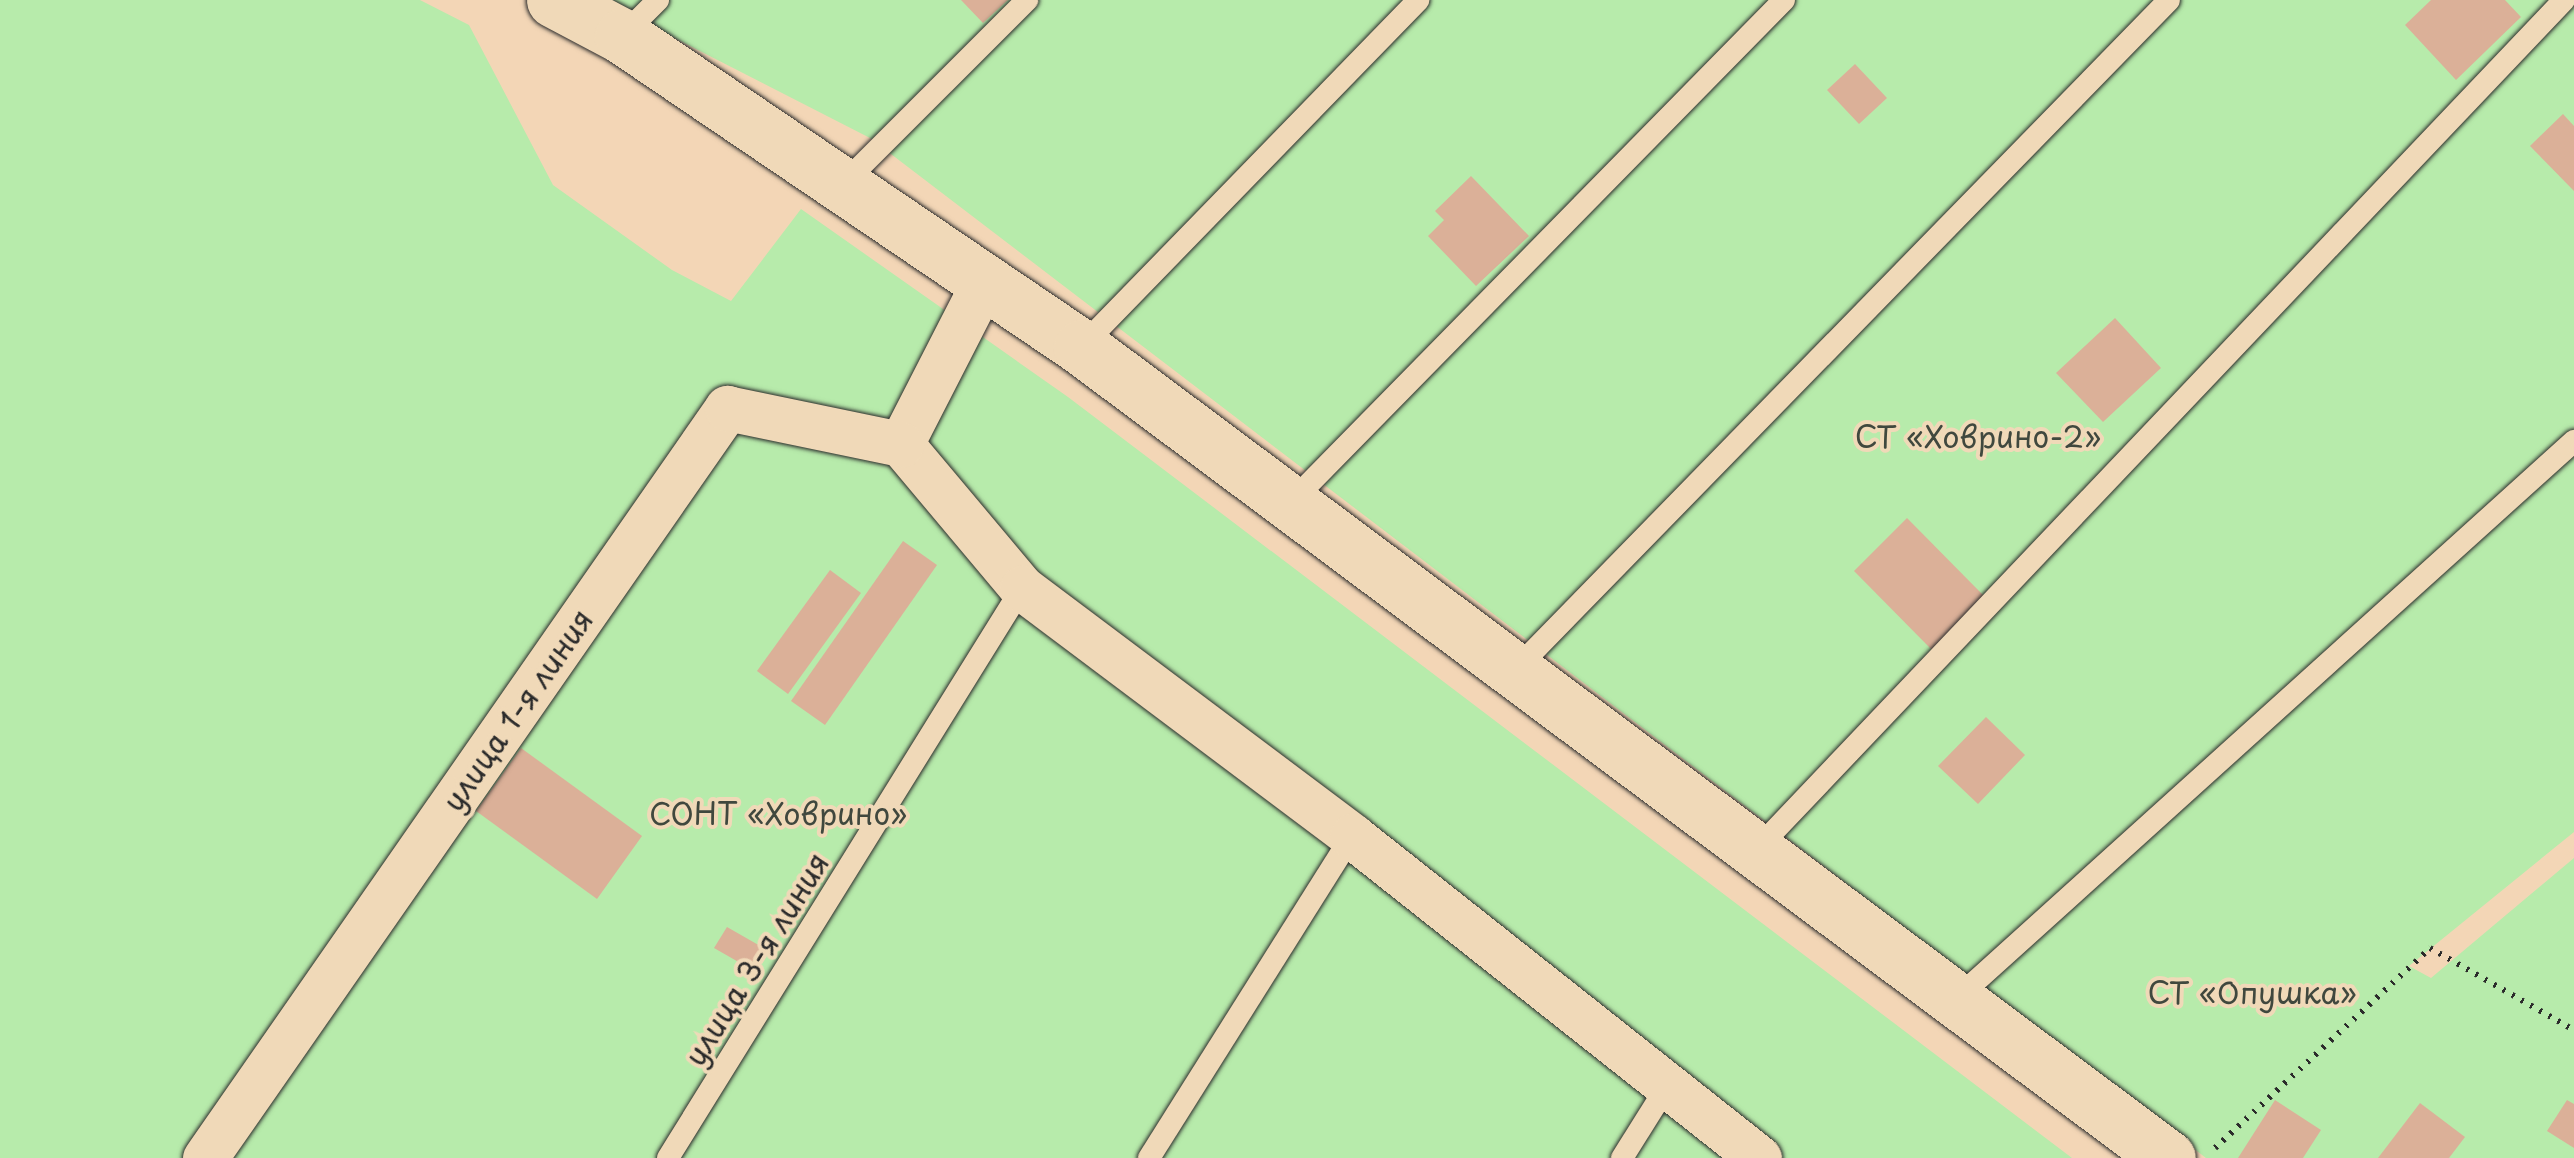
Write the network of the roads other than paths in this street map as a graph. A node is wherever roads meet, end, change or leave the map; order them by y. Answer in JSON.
{"nodes":[{"id":1,"x":554,"y":0,"type":"edge"},
{"id":2,"x":1027,"y":0,"type":"edge"},
{"id":3,"x":1418,"y":0,"type":"edge"},
{"id":4,"x":1784,"y":0,"type":"edge"},
{"id":5,"x":2170,"y":0,"type":"edge"},
{"id":6,"x":2564,"y":0,"type":"edge"},
{"id":7,"x":640,"y":18,"type":"edge"},
{"id":8,"x":842,"y":186,"type":"junction"},
{"id":9,"x":984,"y":282,"type":"junction"},
{"id":10,"x":1081,"y":347,"type":"junction"},
{"id":11,"x":2574,"y":441,"type":"edge"},
{"id":12,"x":900,"y":444,"type":"junction"},
{"id":13,"x":1290,"y":503,"type":"junction"},
{"id":14,"x":1022,"y":588,"type":"junction"},
{"id":15,"x":1514,"y":671,"type":"junction"},
{"id":16,"x":1352,"y":836,"type":"junction"},
{"id":17,"x":1756,"y":850,"type":"junction"},
{"id":18,"x":1956,"y":999,"type":"junction"},
{"id":19,"x":1669,"y":1083,"type":"junction"},
{"id":20,"x":205,"y":1158,"type":"edge"},
{"id":21,"x":668,"y":1158,"type":"edge"},
{"id":22,"x":1149,"y":1158,"type":"edge"},
{"id":23,"x":1622,"y":1158,"type":"edge"},
{"id":24,"x":1759,"y":1158,"type":"edge"},
{"id":25,"x":2168,"y":1158,"type":"edge"}],
"edges":[{"from":1,"to":7,"type":"street"},
{"from":2,"to":8,"type":"lane"},
{"from":3,"to":10,"type":"lane"},
{"from":4,"to":13,"type":"lane"},
{"from":5,"to":15,"type":"lane"},
{"from":6,"to":17,"type":"lane"},
{"from":7,"to":8,"type":"street"},
{"from":8,"to":9,"type":"street"},
{"from":9,"to":10,"type":"street"},
{"from":9,"to":12,"type":"street"},
{"from":10,"to":13,"type":"street"},
{"from":11,"to":18,"type":"lane"},
{"from":12,"to":14,"type":"street"},
{"from":12,"to":20,"type":"street","name":"улица 1-я линия"},
{"from":13,"to":15,"type":"street"},
{"from":14,"to":16,"type":"street"},
{"from":14,"to":21,"type":"lane","name":"улица 3-я линия"},
{"from":15,"to":17,"type":"street"},
{"from":16,"to":19,"type":"street"},
{"from":16,"to":22,"type":"lane"},
{"from":17,"to":18,"type":"street"},
{"from":18,"to":25,"type":"street"},
{"from":19,"to":23,"type":"lane"},
{"from":19,"to":24,"type":"street"}]}
